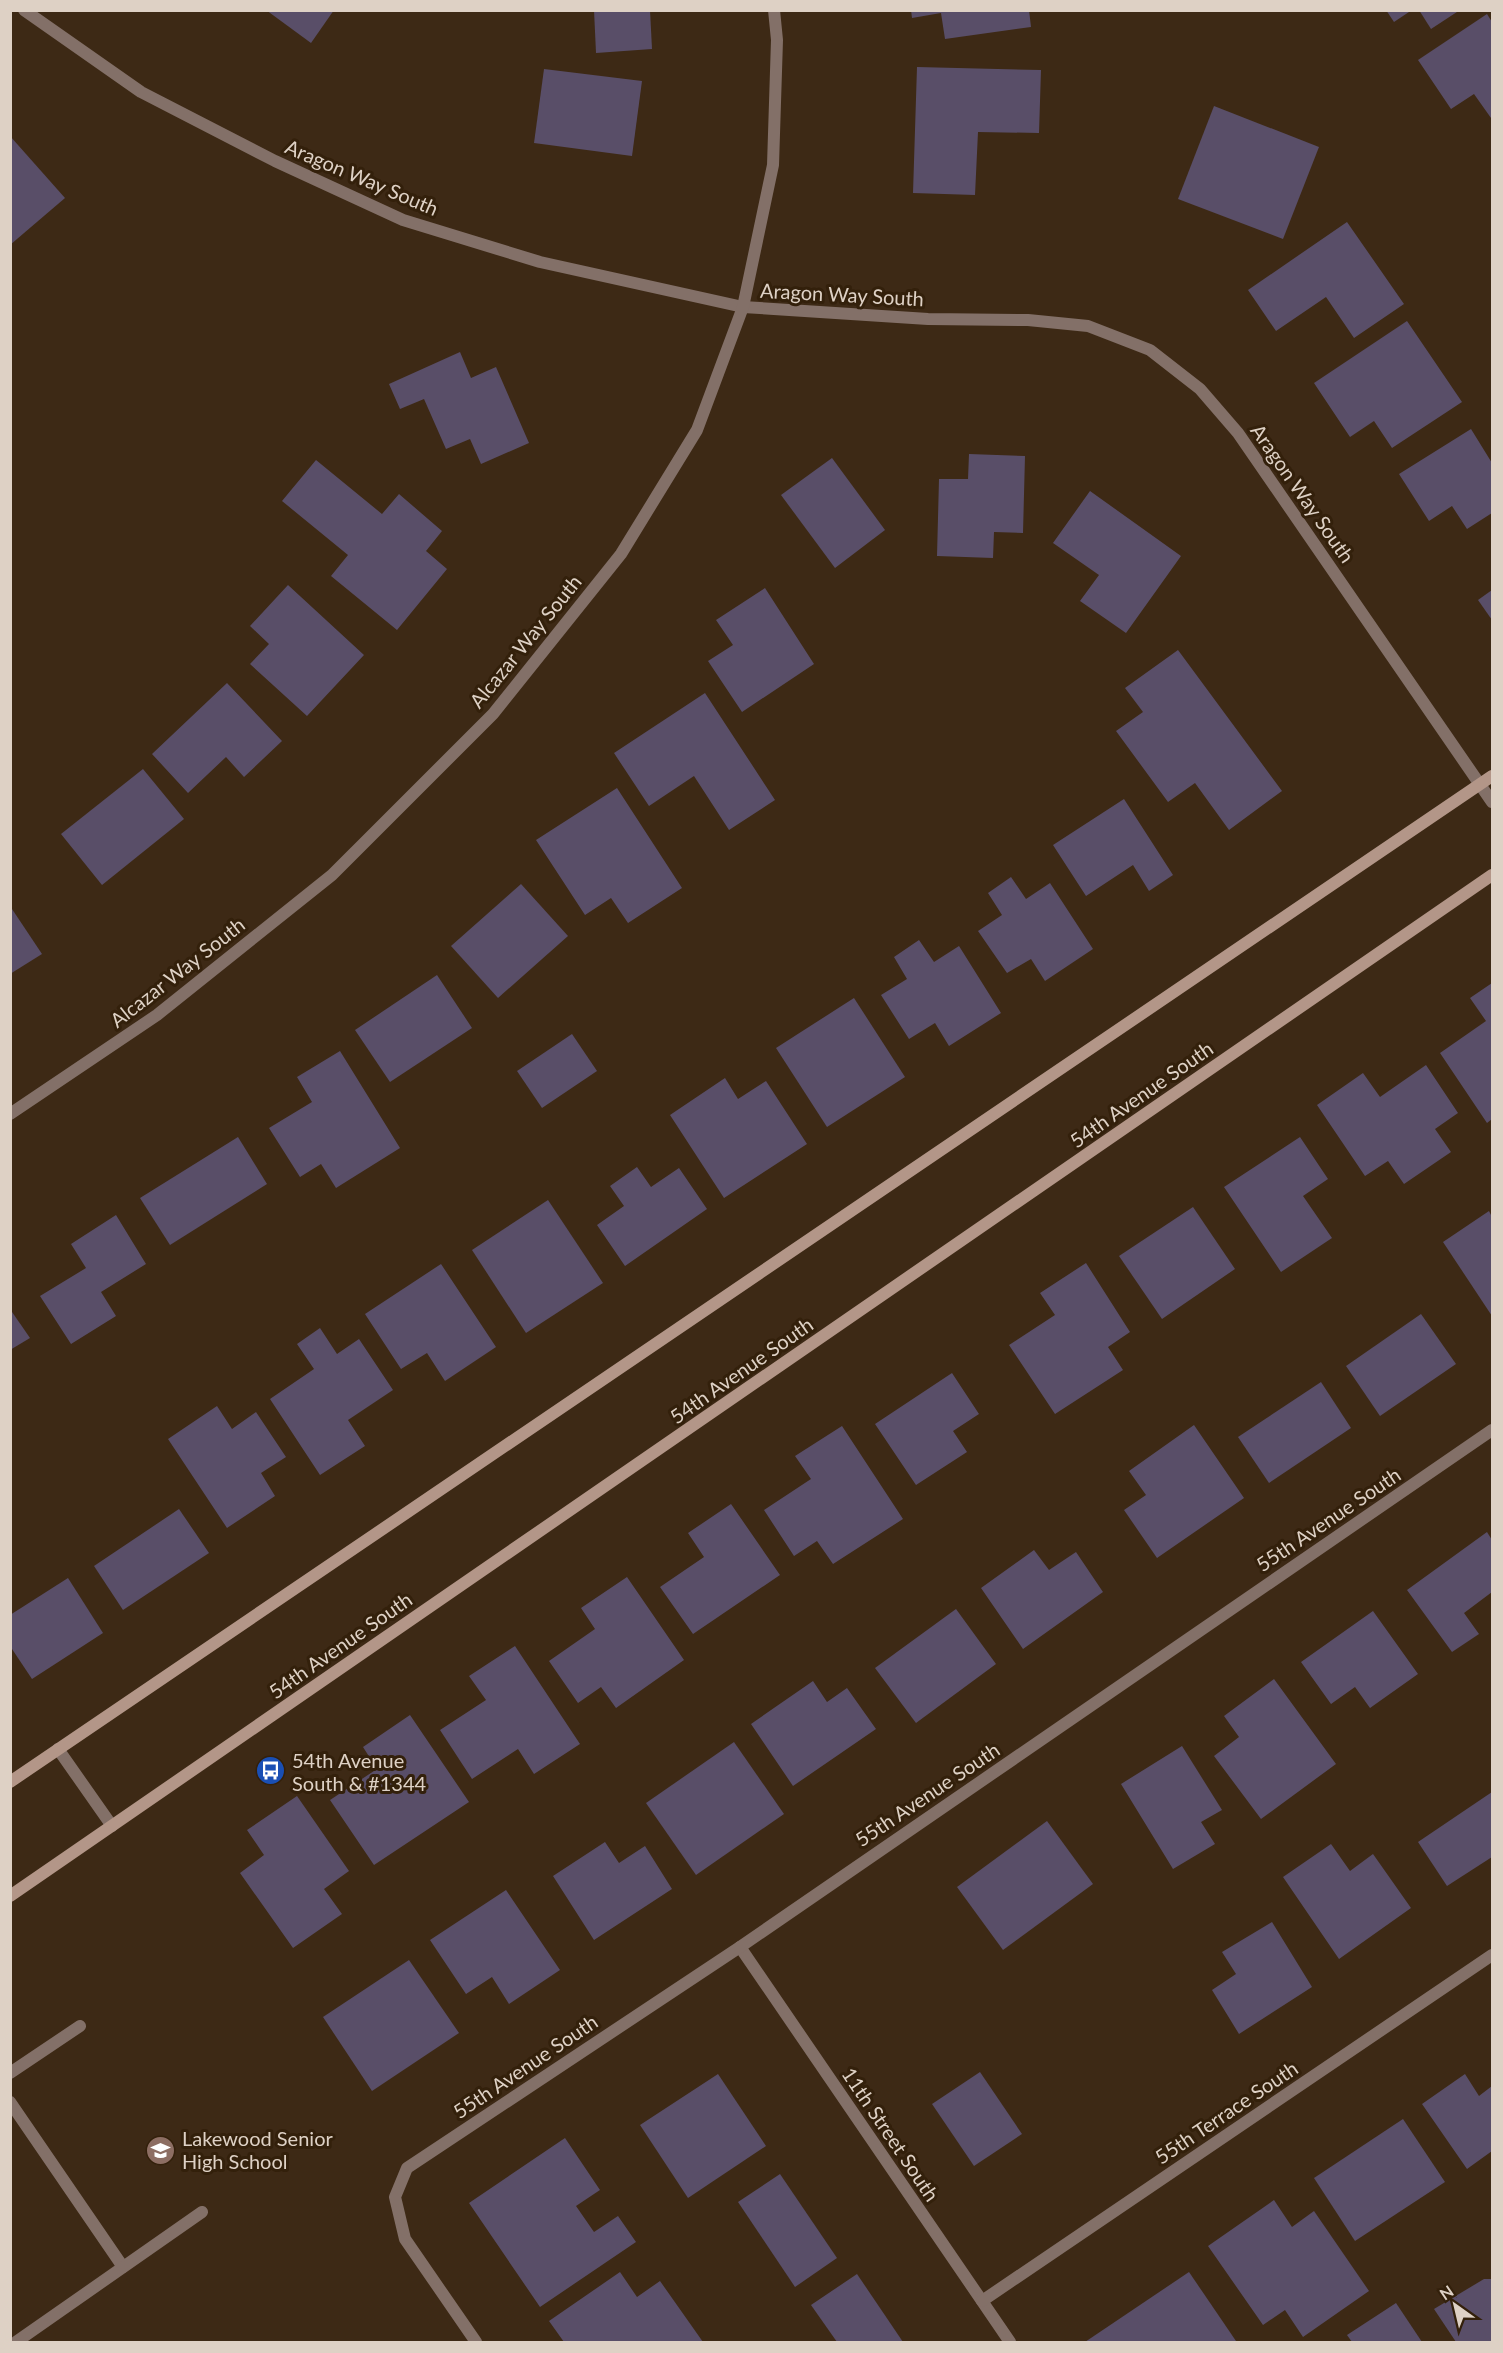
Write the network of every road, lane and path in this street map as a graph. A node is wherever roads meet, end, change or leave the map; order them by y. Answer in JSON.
{"nodes":[{"id":1,"x":24,"y":10,"type":"edge"},
{"id":2,"x":774,"y":10,"type":"edge"},
{"id":3,"x":743,"y":308,"type":"junction"},
{"id":4,"x":1492,"y":776,"type":"edge"},
{"id":5,"x":1480,"y":785,"type":"junction"},
{"id":6,"x":1492,"y":802,"type":"edge"},
{"id":7,"x":1492,"y":875,"type":"edge"},
{"id":8,"x":10,"y":1114,"type":"edge"},
{"id":9,"x":1492,"y":1430,"type":"edge"},
{"id":10,"x":58,"y":1749,"type":"junction"},
{"id":11,"x":10,"y":1782,"type":"edge"},
{"id":12,"x":112,"y":1826,"type":"junction"},
{"id":13,"x":10,"y":1896,"type":"edge"},
{"id":14,"x":740,"y":1947,"type":"junction"},
{"id":15,"x":1492,"y":1955,"type":"edge"},
{"id":16,"x":80,"y":2026,"type":"dead end"},
{"id":17,"x":10,"y":2073,"type":"edge"},
{"id":18,"x":10,"y":2102,"type":"edge"},
{"id":19,"x":202,"y":2212,"type":"dead end"},
{"id":20,"x":123,"y":2267,"type":"junction"},
{"id":21,"x":982,"y":2301,"type":"junction"},
{"id":22,"x":16,"y":2343,"type":"edge"},
{"id":23,"x":476,"y":2343,"type":"edge"},
{"id":24,"x":1010,"y":2343,"type":"edge"}],
"edges":[{"from":1,"to":3,"type":"street","name":"Aragon Way South"},
{"from":2,"to":3,"type":"street","name":"Alcazar Way South"},
{"from":3,"to":5,"type":"street","name":"Aragon Way South"},
{"from":3,"to":8,"type":"street","name":"Alcazar Way South"},
{"from":4,"to":5,"type":"main road"},
{"from":5,"to":6,"type":"street","name":"Aragon Way South"},
{"from":5,"to":10,"type":"main road"},
{"from":7,"to":12,"type":"main road","name":"54th Avenue South"},
{"from":9,"to":14,"type":"street","name":"55th Avenue South"},
{"from":10,"to":11,"type":"main road"},
{"from":10,"to":12,"type":"street"},
{"from":12,"to":13,"type":"main road","name":"54th Avenue South"},
{"from":14,"to":21,"type":"street","name":"11th Street South"},
{"from":14,"to":23,"type":"street","name":"55th Avenue South"},
{"from":15,"to":21,"type":"street","name":"55th Terrace South"},
{"from":16,"to":17,"type":"street"},
{"from":18,"to":20,"type":"street"},
{"from":19,"to":20,"type":"street"},
{"from":20,"to":22,"type":"street"},
{"from":21,"to":24,"type":"street","name":"11th Street South"}]}
